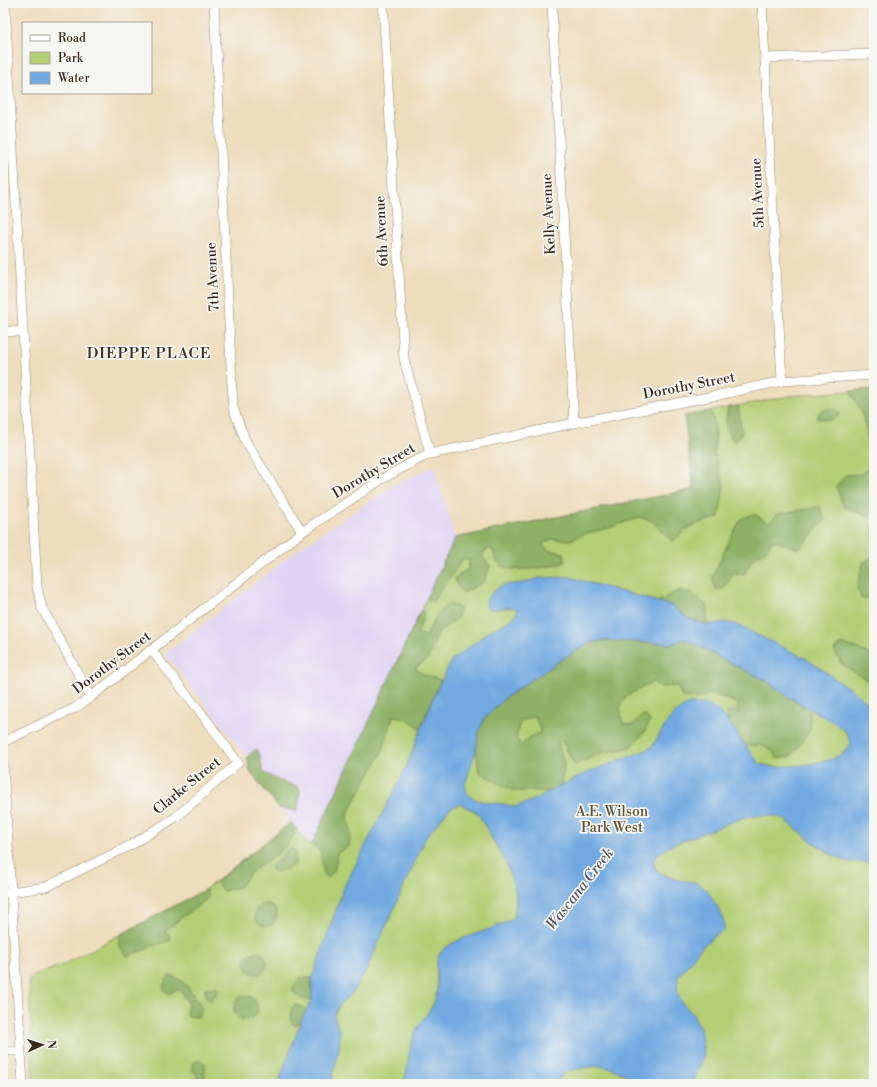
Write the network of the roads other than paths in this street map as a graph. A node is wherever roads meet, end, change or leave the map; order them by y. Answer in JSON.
{"nodes":[{"id":1,"x":5,"y":3,"type":"edge"},
{"id":2,"x":214,"y":3,"type":"edge"},
{"id":3,"x":383,"y":3,"type":"edge"},
{"id":4,"x":552,"y":3,"type":"edge"},
{"id":5,"x":762,"y":3,"type":"edge"},
{"id":6,"x":874,"y":54,"type":"edge"},
{"id":7,"x":765,"y":58,"type":"junction"},
{"id":8,"x":22,"y":330,"type":"junction"},
{"id":9,"x":3,"y":332,"type":"edge"},
{"id":10,"x":874,"y":375,"type":"edge"},
{"id":11,"x":782,"y":381,"type":"junction"},
{"id":12,"x":574,"y":423,"type":"junction"},
{"id":13,"x":430,"y":454,"type":"junction"},
{"id":14,"x":302,"y":532,"type":"junction"},
{"id":15,"x":152,"y":651,"type":"junction"},
{"id":16,"x":91,"y":697,"type":"junction"},
{"id":17,"x":3,"y":742,"type":"edge"},
{"id":18,"x":3,"y":764,"type":"edge"},
{"id":19,"x":7,"y":893,"type":"edge"},
{"id":20,"x":3,"y":1051,"type":"edge"},
{"id":21,"x":21,"y":1051,"type":"junction"},
{"id":22,"x":23,"y":1084,"type":"edge"}],
"edges":[{"from":1,"to":8,"type":"street"},
{"from":2,"to":14,"type":"street","name":"7th Avenue"},
{"from":3,"to":13,"type":"street","name":"6th Avenue"},
{"from":4,"to":12,"type":"street","name":"Kelly Avenue"},
{"from":5,"to":7,"type":"street","name":"5th Avenue"},
{"from":6,"to":7,"type":"street"},
{"from":7,"to":11,"type":"street","name":"5th Avenue"},
{"from":8,"to":9,"type":"street"},
{"from":8,"to":16,"type":"street"},
{"from":10,"to":11,"type":"street","name":"Dorothy Street"},
{"from":11,"to":12,"type":"street","name":"Dorothy Street"},
{"from":12,"to":13,"type":"street","name":"Dorothy Street"},
{"from":13,"to":14,"type":"street","name":"Dorothy Street"},
{"from":14,"to":15,"type":"street","name":"Dorothy Street"},
{"from":15,"to":16,"type":"street","name":"Dorothy Street"},
{"from":15,"to":19,"type":"street","name":"Clarke Street"},
{"from":16,"to":17,"type":"street","name":"Dorothy Street"},
{"from":18,"to":19,"type":"street"},
{"from":19,"to":21,"type":"street"},
{"from":20,"to":21,"type":"street"},
{"from":21,"to":22,"type":"street"}]}
